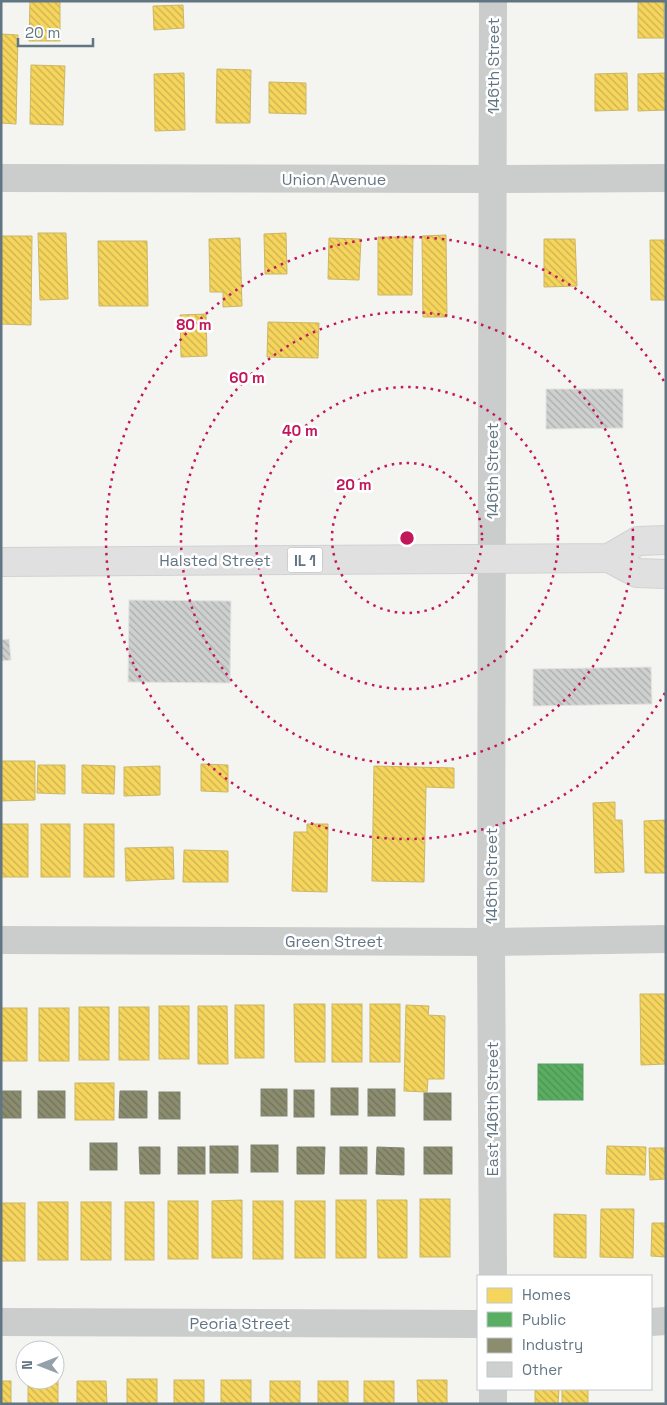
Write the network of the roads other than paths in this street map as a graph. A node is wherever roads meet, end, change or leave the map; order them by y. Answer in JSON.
{"nodes":[{"id":1,"x":493,"y":1,"type":"edge"},
{"id":2,"x":1,"y":178,"type":"edge"},
{"id":3,"x":666,"y":178,"type":"edge"},
{"id":4,"x":493,"y":179,"type":"junction"},
{"id":5,"x":666,"y":540,"type":"edge"},
{"id":6,"x":492,"y":558,"type":"junction"},
{"id":7,"x":609,"y":558,"type":"junction"},
{"id":8,"x":1,"y":562,"type":"edge"},
{"id":9,"x":666,"y":574,"type":"edge"},
{"id":10,"x":666,"y":939,"type":"edge"},
{"id":11,"x":1,"y":940,"type":"edge"},
{"id":12,"x":491,"y":942,"type":"junction"},
{"id":13,"x":493,"y":1275,"type":"edge"},
{"id":14,"x":666,"y":1321,"type":"edge"},
{"id":15,"x":1,"y":1322,"type":"edge"},
{"id":16,"x":652,"y":1322,"type":"edge"},
{"id":17,"x":477,"y":1324,"type":"edge"},
{"id":18,"x":493,"y":1390,"type":"edge"},
{"id":19,"x":493,"y":1404,"type":"edge"}],
"edges":[{"from":1,"to":4,"type":"street","name":"146th Street"},
{"from":2,"to":4,"type":"street","name":"Union Avenue"},
{"from":3,"to":4,"type":"street","name":"Union Avenue"},
{"from":4,"to":6,"type":"street","name":"146th Street"},
{"from":5,"to":7,"type":"main road"},
{"from":6,"to":7,"type":"main road","name":"Halsted Street","number":"IL 1"},
{"from":6,"to":8,"type":"main road","name":"Halsted Street","number":"IL 1"},
{"from":6,"to":12,"type":"street","name":"146th Street"},
{"from":7,"to":9,"type":"main road","name":"Halsted Street","number":"IL 1"},
{"from":10,"to":12,"type":"street","name":"Green Street"},
{"from":11,"to":12,"type":"street","name":"Green Street"},
{"from":12,"to":13,"type":"street","name":"East 146th Street"},
{"from":14,"to":16,"type":"street"},
{"from":15,"to":17,"type":"street","name":"Peoria Street"},
{"from":18,"to":19,"type":"street"}]}
